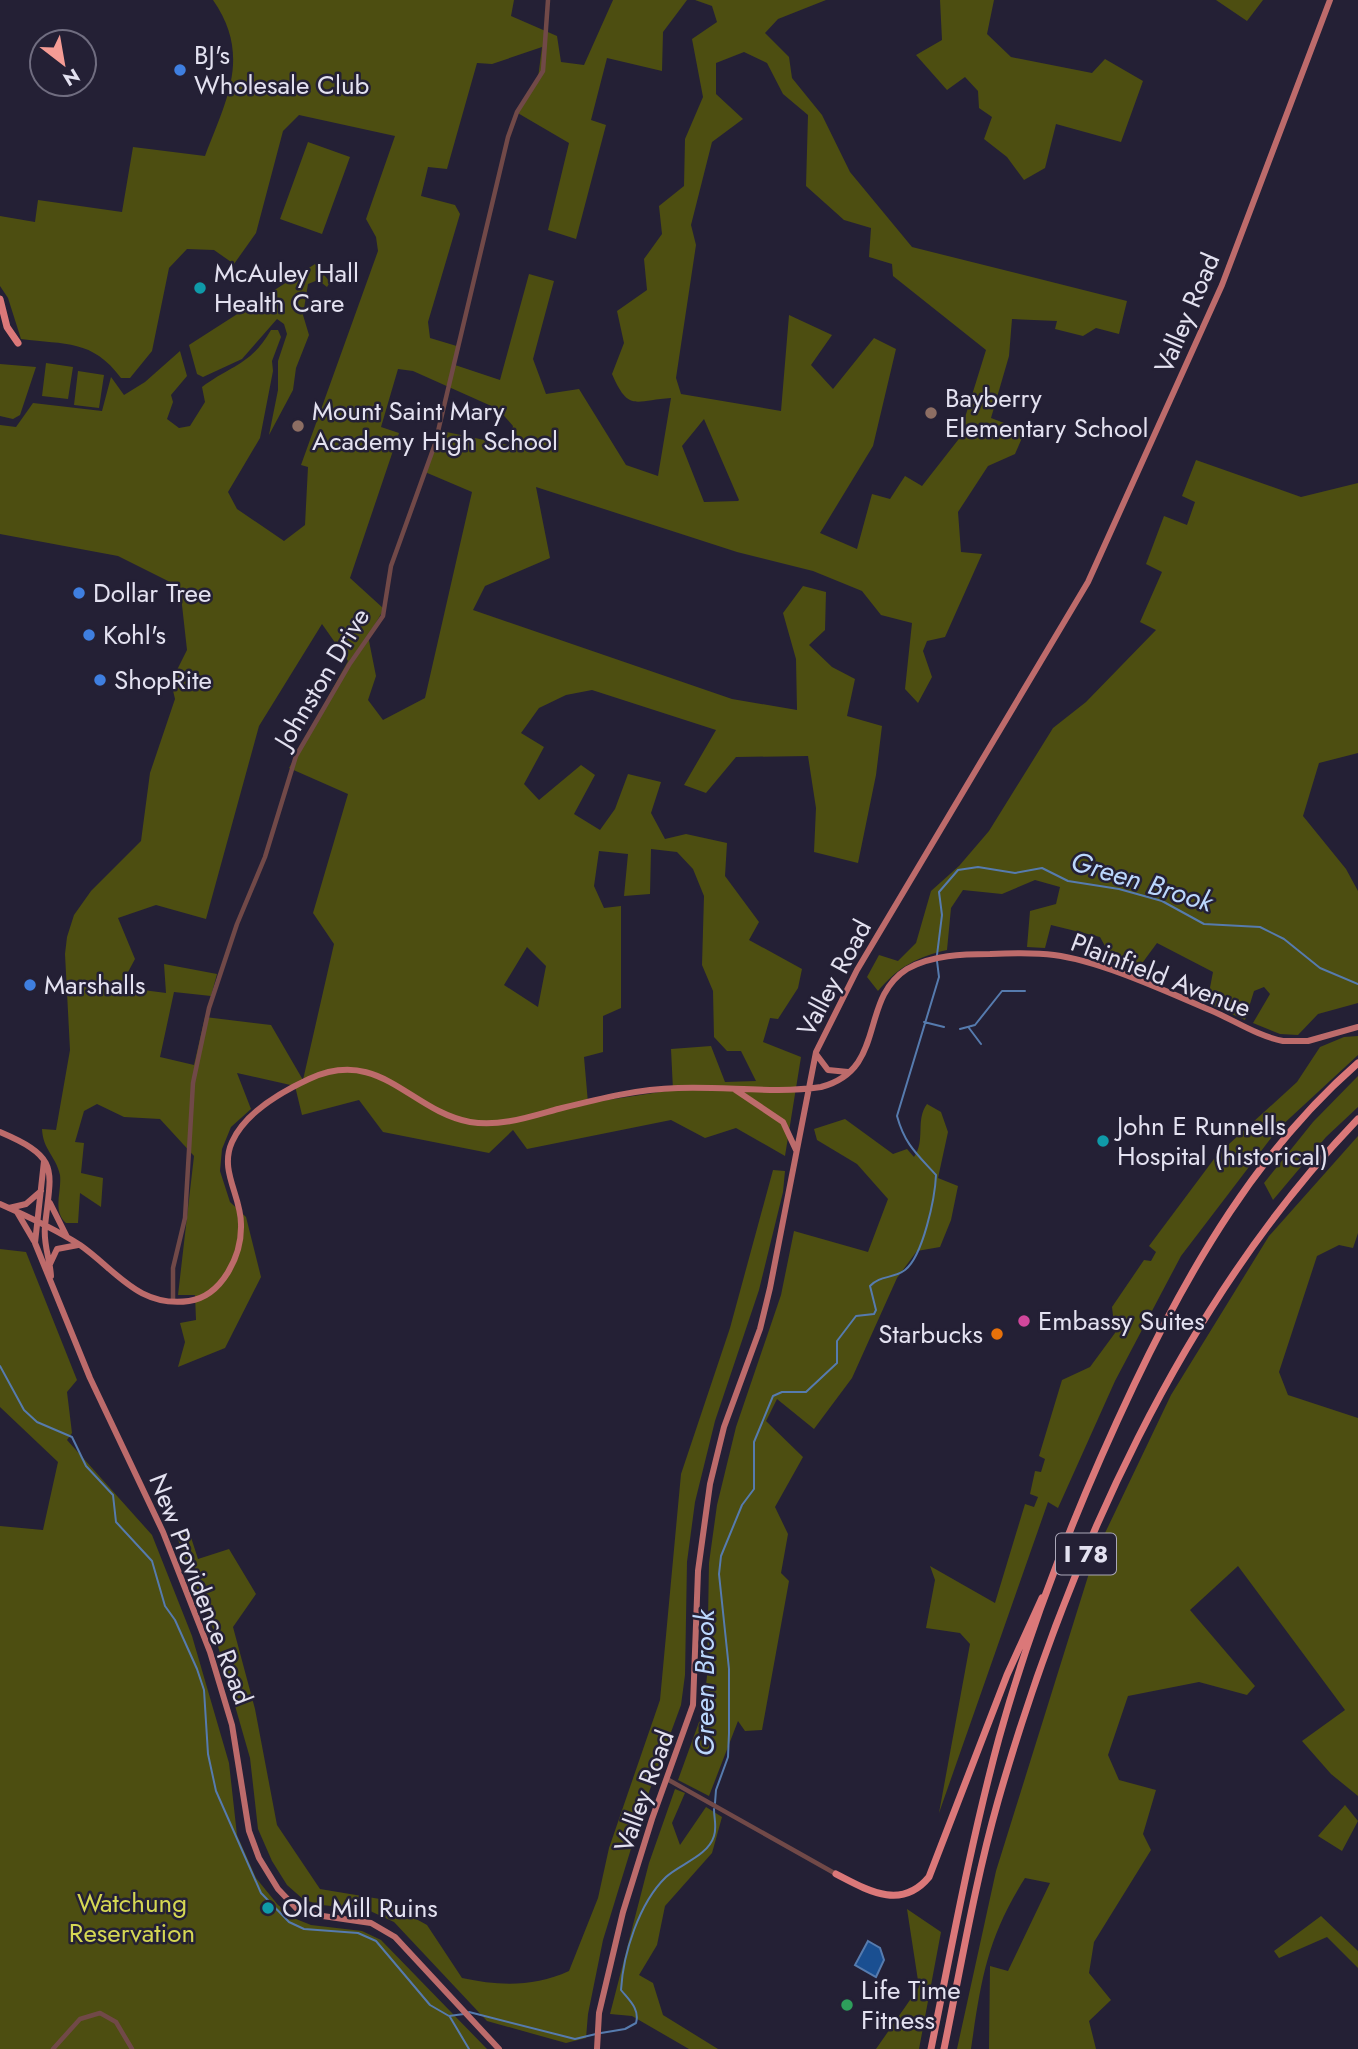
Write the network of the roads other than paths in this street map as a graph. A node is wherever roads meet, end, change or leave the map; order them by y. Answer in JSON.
{"nodes":[{"id":1,"x":548,"y":0,"type":"edge"},
{"id":2,"x":1330,"y":0,"type":"edge"},
{"id":3,"x":1,"y":302,"type":"edge"},
{"id":4,"x":0,"y":321,"type":"edge"},
{"id":5,"x":18,"y":343,"type":"dead end"},
{"id":6,"x":1358,"y":1027,"type":"edge"},
{"id":7,"x":816,"y":1052,"type":"junction"},
{"id":8,"x":1357,"y":1064,"type":"edge"},
{"id":9,"x":850,"y":1072,"type":"junction"},
{"id":10,"x":733,"y":1088,"type":"junction"},
{"id":11,"x":807,"y":1088,"type":"junction"},
{"id":12,"x":1358,"y":1119,"type":"edge"},
{"id":13,"x":0,"y":1132,"type":"edge"},
{"id":14,"x":798,"y":1154,"type":"junction"},
{"id":15,"x":44,"y":1161,"type":"junction"},
{"id":16,"x":42,"y":1190,"type":"junction"},
{"id":17,"x":50,"y":1201,"type":"junction"},
{"id":18,"x":0,"y":1204,"type":"edge"},
{"id":19,"x":9,"y":1208,"type":"junction"},
{"id":20,"x":17,"y":1212,"type":"junction"},
{"id":21,"x":37,"y":1222,"type":"junction"},
{"id":22,"x":45,"y":1226,"type":"junction"},
{"id":23,"x":68,"y":1238,"type":"junction"},
{"id":24,"x":35,"y":1243,"type":"junction"},
{"id":25,"x":79,"y":1245,"type":"junction"},
{"id":26,"x":50,"y":1266,"type":"junction"},
{"id":27,"x":51,"y":1278,"type":"junction"},
{"id":28,"x":173,"y":1301,"type":"junction"},
{"id":29,"x":1047,"y":1592,"type":"junction"},
{"id":30,"x":667,"y":1779,"type":"junction"},
{"id":31,"x":836,"y":1874,"type":"joint"},
{"id":32,"x":598,"y":2045,"type":"edge"},
{"id":33,"x":52,"y":2049,"type":"edge"},
{"id":34,"x":132,"y":2049,"type":"edge"},
{"id":35,"x":499,"y":2049,"type":"edge"},
{"id":36,"x":931,"y":2049,"type":"edge"},
{"id":37,"x":944,"y":2049,"type":"edge"}],
"edges":[{"from":1,"to":28,"type":"street","name":"Johnston Drive"},
{"from":2,"to":7,"type":"main road","name":"Valley Road"},
{"from":3,"to":4,"type":"highway"},
{"from":3,"to":5,"type":"highway"},
{"from":6,"to":9,"type":"main road","name":"Plainfield Avenue"},
{"from":7,"to":9,"type":"main road"},
{"from":7,"to":11,"type":"main road","name":"Valley Road"},
{"from":8,"to":29,"type":"highway","number":"I 78"},
{"from":9,"to":11,"type":"main road"},
{"from":10,"to":11,"type":"main road"},
{"from":10,"to":14,"type":"main road"},
{"from":10,"to":28,"type":"main road"},
{"from":11,"to":14,"type":"main road","name":"Valley Road"},
{"from":12,"to":37,"type":"highway","number":"I 78"},
{"from":13,"to":15,"type":"main road"},
{"from":14,"to":30,"type":"main road","name":"Valley Road"},
{"from":15,"to":16,"type":"main road"},
{"from":15,"to":17,"type":"main road","name":"New Providence Road"},
{"from":16,"to":19,"type":"main road"},
{"from":16,"to":21,"type":"main road"},
{"from":17,"to":22,"type":"main road","name":"New Providence Road"},
{"from":17,"to":23,"type":"main road"},
{"from":18,"to":19,"type":"main road"},
{"from":19,"to":20,"type":"main road"},
{"from":20,"to":21,"type":"main road"},
{"from":20,"to":24,"type":"main road","name":"New Providence Road"},
{"from":21,"to":22,"type":"main road"},
{"from":21,"to":24,"type":"main road"},
{"from":22,"to":23,"type":"main road"},
{"from":22,"to":26,"type":"main road","name":"New Providence Road"},
{"from":23,"to":25,"type":"main road"},
{"from":24,"to":27,"type":"main road","name":"New Providence Road"},
{"from":25,"to":26,"type":"main road"},
{"from":25,"to":28,"type":"main road"},
{"from":26,"to":27,"type":"main road","name":"New Providence Road"},
{"from":27,"to":35,"type":"main road","name":"New Providence Road"},
{"from":29,"to":31,"type":"highway"},
{"from":29,"to":36,"type":"highway","number":"I 78"},
{"from":30,"to":31,"type":"street"},
{"from":30,"to":32,"type":"main road","name":"Valley Road"},
{"from":33,"to":34,"type":"street"}]}
